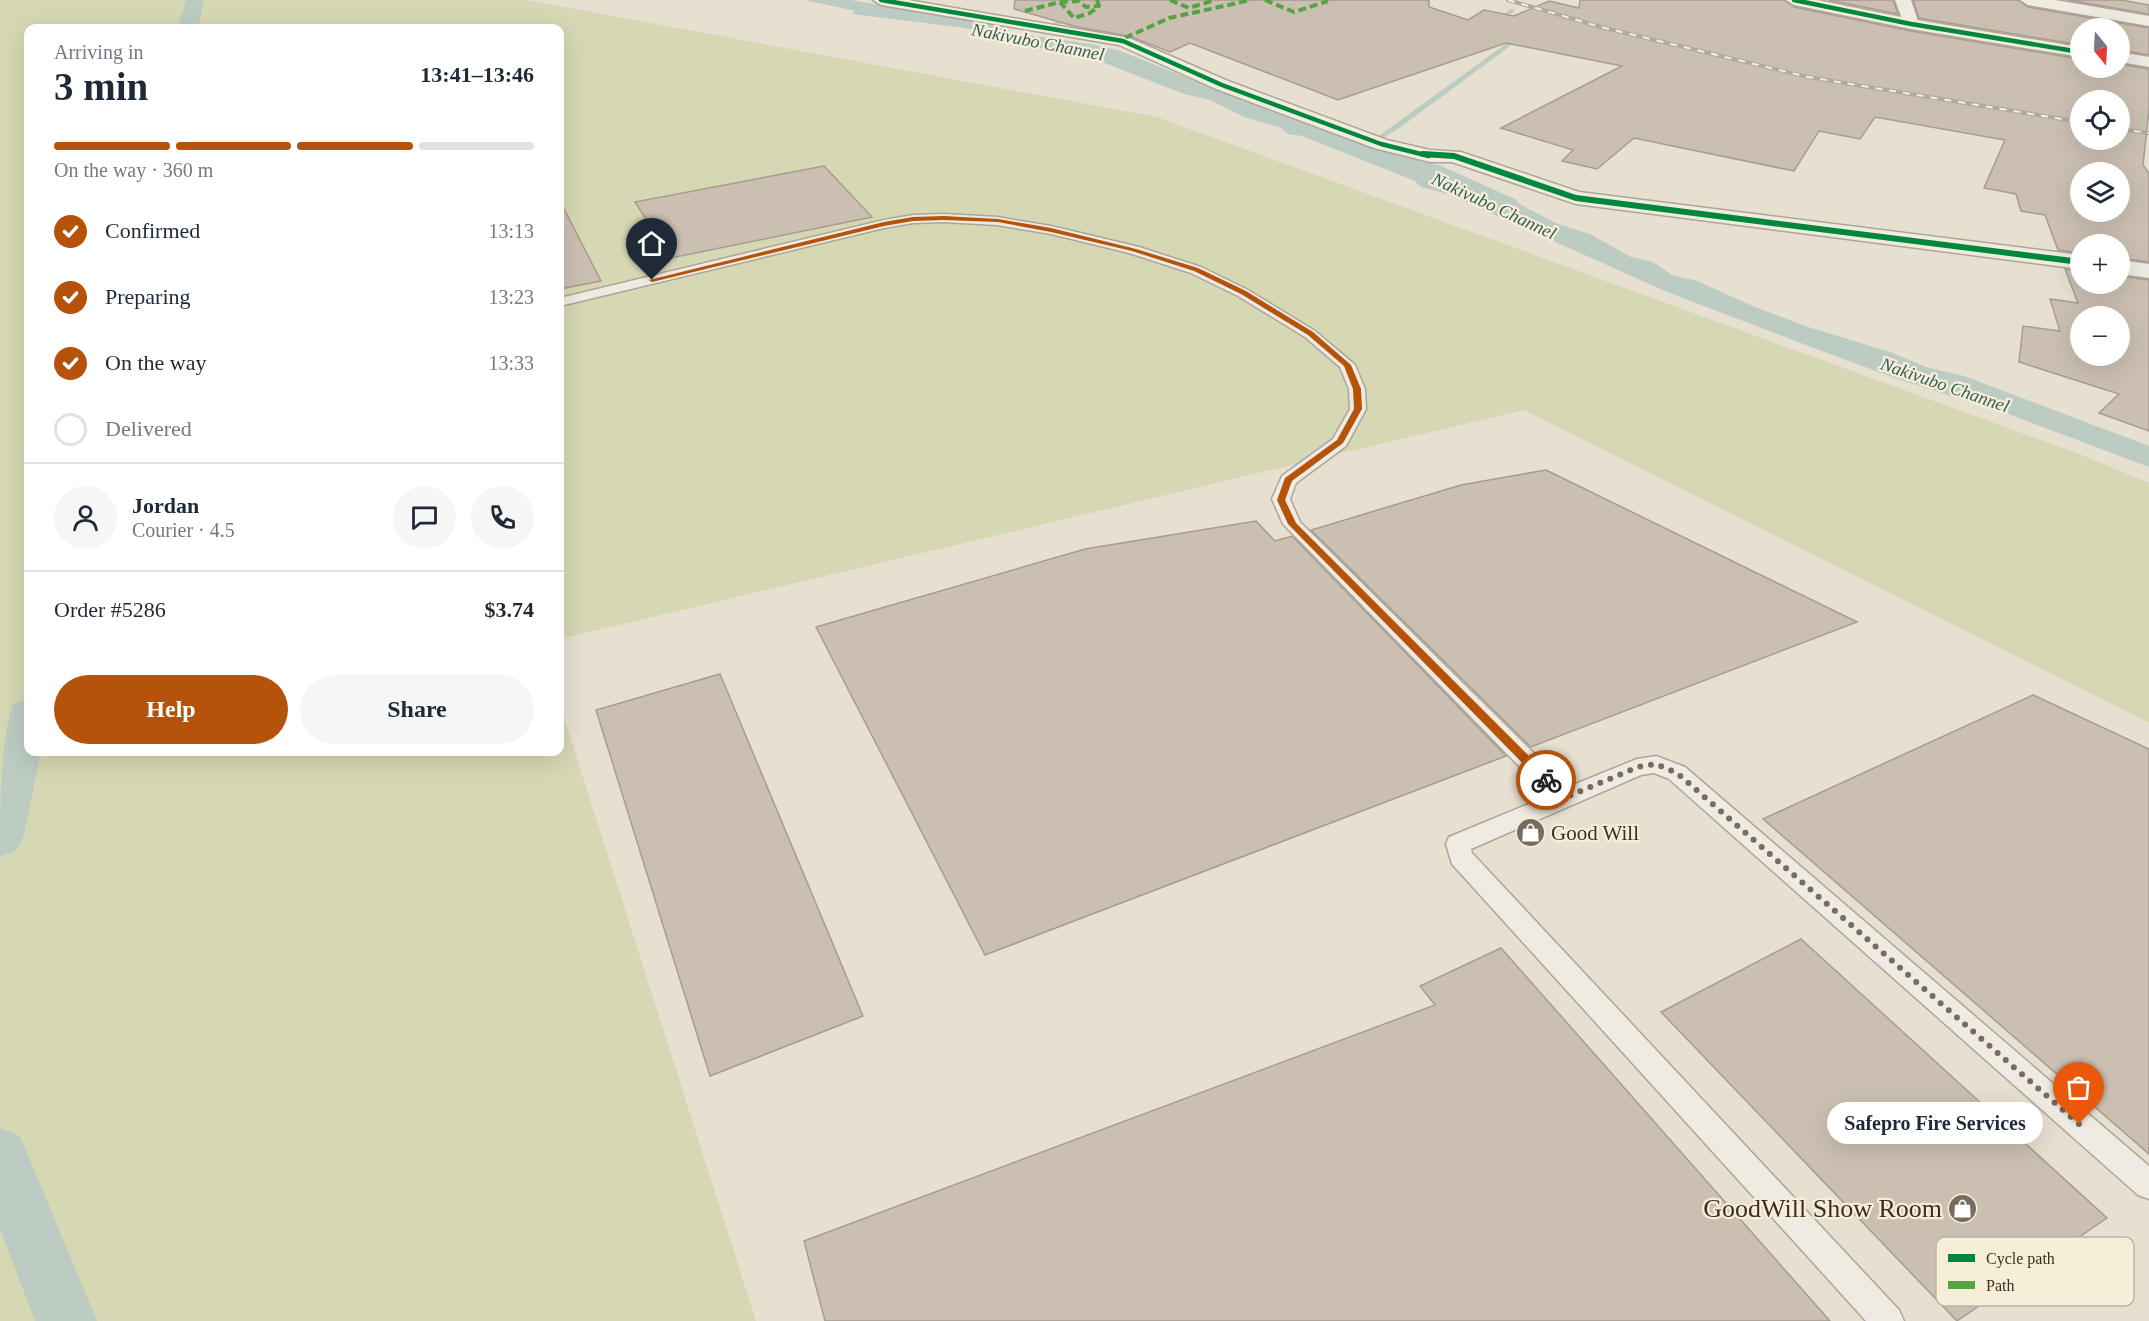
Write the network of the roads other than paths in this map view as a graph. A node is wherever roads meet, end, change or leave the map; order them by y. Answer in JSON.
{"nodes":[{"id":1,"x":1794,"y":0,"type":"edge"},
{"id":2,"x":1903,"y":0,"type":"edge"},
{"id":3,"x":2028,"y":0,"type":"edge"},
{"id":4,"x":893,"y":1,"type":"edge"},
{"id":5,"x":2149,"y":21,"type":"edge"},
{"id":6,"x":1911,"y":24,"type":"junction"},
{"id":7,"x":2070,"y":50,"type":"edge"},
{"id":8,"x":2130,"y":59,"type":"edge"},
{"id":9,"x":2149,"y":62,"type":"edge"},
{"id":10,"x":2070,"y":261,"type":"edge"},
{"id":11,"x":2130,"y":268,"type":"edge"},
{"id":12,"x":2149,"y":271,"type":"edge"},
{"id":13,"x":564,"y":301,"type":"edge"},
{"id":14,"x":1564,"y":798,"type":"junction"},
{"id":15,"x":2149,"y":1185,"type":"edge"},
{"id":16,"x":1888,"y":1321,"type":"edge"}],
"edges":[{"from":1,"to":6,"type":"street"},
{"from":2,"to":6,"type":"street"},
{"from":3,"to":5,"type":"street"},
{"from":4,"to":10,"type":"street"},
{"from":6,"to":7,"type":"street"},
{"from":8,"to":9,"type":"street"},
{"from":11,"to":12,"type":"street"},
{"from":13,"to":14,"type":"lane"},
{"from":14,"to":15,"type":"lane"},
{"from":14,"to":16,"type":"lane"}]}
